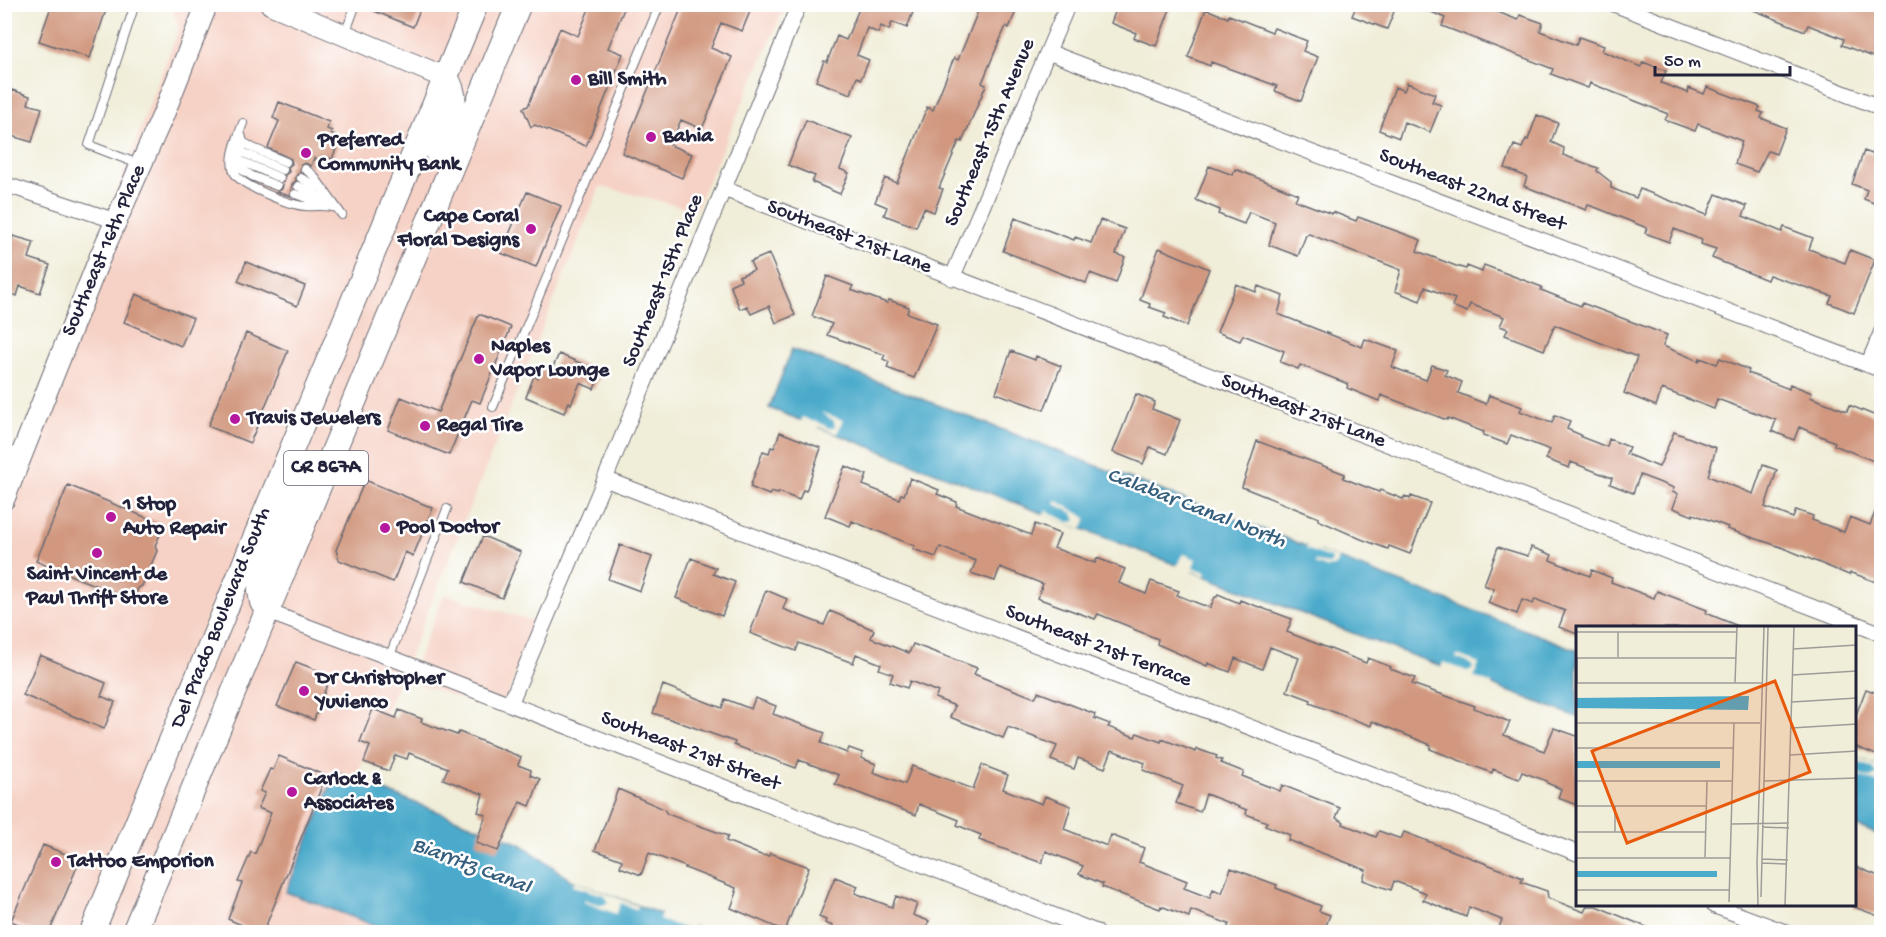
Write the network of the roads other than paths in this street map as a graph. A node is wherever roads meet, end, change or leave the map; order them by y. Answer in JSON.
{"nodes":[{"id":1,"x":135,"y":4,"type":"edge"},
{"id":2,"x":207,"y":4,"type":"edge"},
{"id":3,"x":271,"y":4,"type":"edge"},
{"id":4,"x":356,"y":4,"type":"edge"},
{"id":5,"x":476,"y":4,"type":"edge"},
{"id":6,"x":519,"y":4,"type":"edge"},
{"id":7,"x":660,"y":4,"type":"edge"},
{"id":8,"x":799,"y":4,"type":"edge"},
{"id":9,"x":1068,"y":4,"type":"edge"},
{"id":10,"x":1614,"y":4,"type":"edge"},
{"id":11,"x":345,"y":35,"type":"junction"},
{"id":12,"x":1048,"y":52,"type":"junction"},
{"id":13,"x":446,"y":78,"type":"junction"},
{"id":14,"x":1881,"y":108,"type":"edge"},
{"id":15,"x":237,"y":141,"type":"junction"},
{"id":16,"x":234,"y":152,"type":"junction"},
{"id":17,"x":233,"y":164,"type":"junction"},
{"id":18,"x":141,"y":165,"type":"junction"},
{"id":19,"x":281,"y":174,"type":"junction"},
{"id":20,"x":4,"y":184,"type":"edge"},
{"id":21,"x":724,"y":189,"type":"junction"},
{"id":22,"x":327,"y":202,"type":"junction"},
{"id":23,"x":340,"y":211,"type":"dead end"},
{"id":24,"x":116,"y":221,"type":"junction"},
{"id":25,"x":409,"y":269,"type":"junction"},
{"id":26,"x":952,"y":278,"type":"junction"},
{"id":27,"x":1881,"y":331,"type":"edge"},
{"id":28,"x":1875,"y":368,"type":"edge"},
{"id":29,"x":493,"y":407,"type":"dead end"},
{"id":30,"x":306,"y":414,"type":"junction"},
{"id":31,"x":13,"y":455,"type":"edge"},
{"id":32,"x":606,"y":479,"type":"junction"},
{"id":33,"x":4,"y":499,"type":"edge"},
{"id":34,"x":447,"y":509,"type":"dead end"},
{"id":35,"x":268,"y":612,"type":"junction"},
{"id":36,"x":1881,"y":634,"type":"edge"},
{"id":37,"x":389,"y":658,"type":"junction"},
{"id":38,"x":510,"y":704,"type":"junction"},
{"id":39,"x":1576,"y":853,"type":"edge"},
{"id":40,"x":1718,"y":907,"type":"edge"},
{"id":41,"x":92,"y":933,"type":"edge"},
{"id":42,"x":134,"y":933,"type":"edge"},
{"id":43,"x":1096,"y":933,"type":"edge"},
{"id":44,"x":1785,"y":933,"type":"edge"}],
"edges":[{"from":1,"to":18,"type":"lane"},
{"from":2,"to":18,"type":"street","name":"Southeast 16th Place"},
{"from":3,"to":11,"type":"street"},
{"from":4,"to":11,"type":"lane"},
{"from":5,"to":13,"type":"main road","name":"Del Prado Boulevard South","number":"CR 867A"},
{"from":6,"to":25,"type":"main road","name":"Del Prado Boulevard South","number":"CR 867A"},
{"from":7,"to":29,"type":"lane"},
{"from":8,"to":21,"type":"street","name":"Southeast 15th Place"},
{"from":9,"to":12,"type":"street","name":"Southeast 15th Avenue"},
{"from":10,"to":14,"type":"street"},
{"from":11,"to":13,"type":"street"},
{"from":12,"to":26,"type":"street","name":"Southeast 15th Avenue"},
{"from":12,"to":28,"type":"street","name":"Southeast 22nd Street"},
{"from":13,"to":25,"type":"main road"},
{"from":13,"to":30,"type":"main road","name":"Del Prado Boulevard South","number":"CR 867A"},
{"from":15,"to":16,"type":"lane"},
{"from":15,"to":19,"type":"lane"},
{"from":15,"to":19,"type":"lane"},
{"from":16,"to":17,"type":"lane"},
{"from":16,"to":19,"type":"lane"},
{"from":17,"to":19,"type":"lane"},
{"from":17,"to":22,"type":"lane"},
{"from":18,"to":24,"type":"street","name":"Southeast 16th Place"},
{"from":20,"to":24,"type":"street"},
{"from":21,"to":26,"type":"street","name":"Southeast 21st Lane"},
{"from":21,"to":32,"type":"street","name":"Southeast 15th Place"},
{"from":22,"to":22,"type":"lane"},
{"from":22,"to":23,"type":"lane"},
{"from":24,"to":31,"type":"street","name":"Southeast 16th Place"},
{"from":25,"to":35,"type":"main road","name":"Del Prado Boulevard South","number":"CR 867A"},
{"from":26,"to":36,"type":"street","name":"Southeast 21st Lane"},
{"from":27,"to":28,"type":"street"},
{"from":30,"to":35,"type":"main road"},
{"from":30,"to":41,"type":"main road","name":"Del Prado Boulevard South","number":"CR 867A"},
{"from":31,"to":33,"type":"street","name":"Southeast 16th Place"},
{"from":32,"to":38,"type":"street","name":"Southeast 15th Place"},
{"from":32,"to":39,"type":"street","name":"Southeast 21st Terrace"},
{"from":34,"to":37,"type":"lane"},
{"from":35,"to":37,"type":"street","name":"Southeast 21st Street"},
{"from":35,"to":42,"type":"main road","name":"Del Prado Boulevard South","number":"CR 867A"},
{"from":37,"to":38,"type":"street","name":"Southeast 21st Street"},
{"from":38,"to":43,"type":"street","name":"Southeast 21st Street"},
{"from":40,"to":44,"type":"street"}]}
